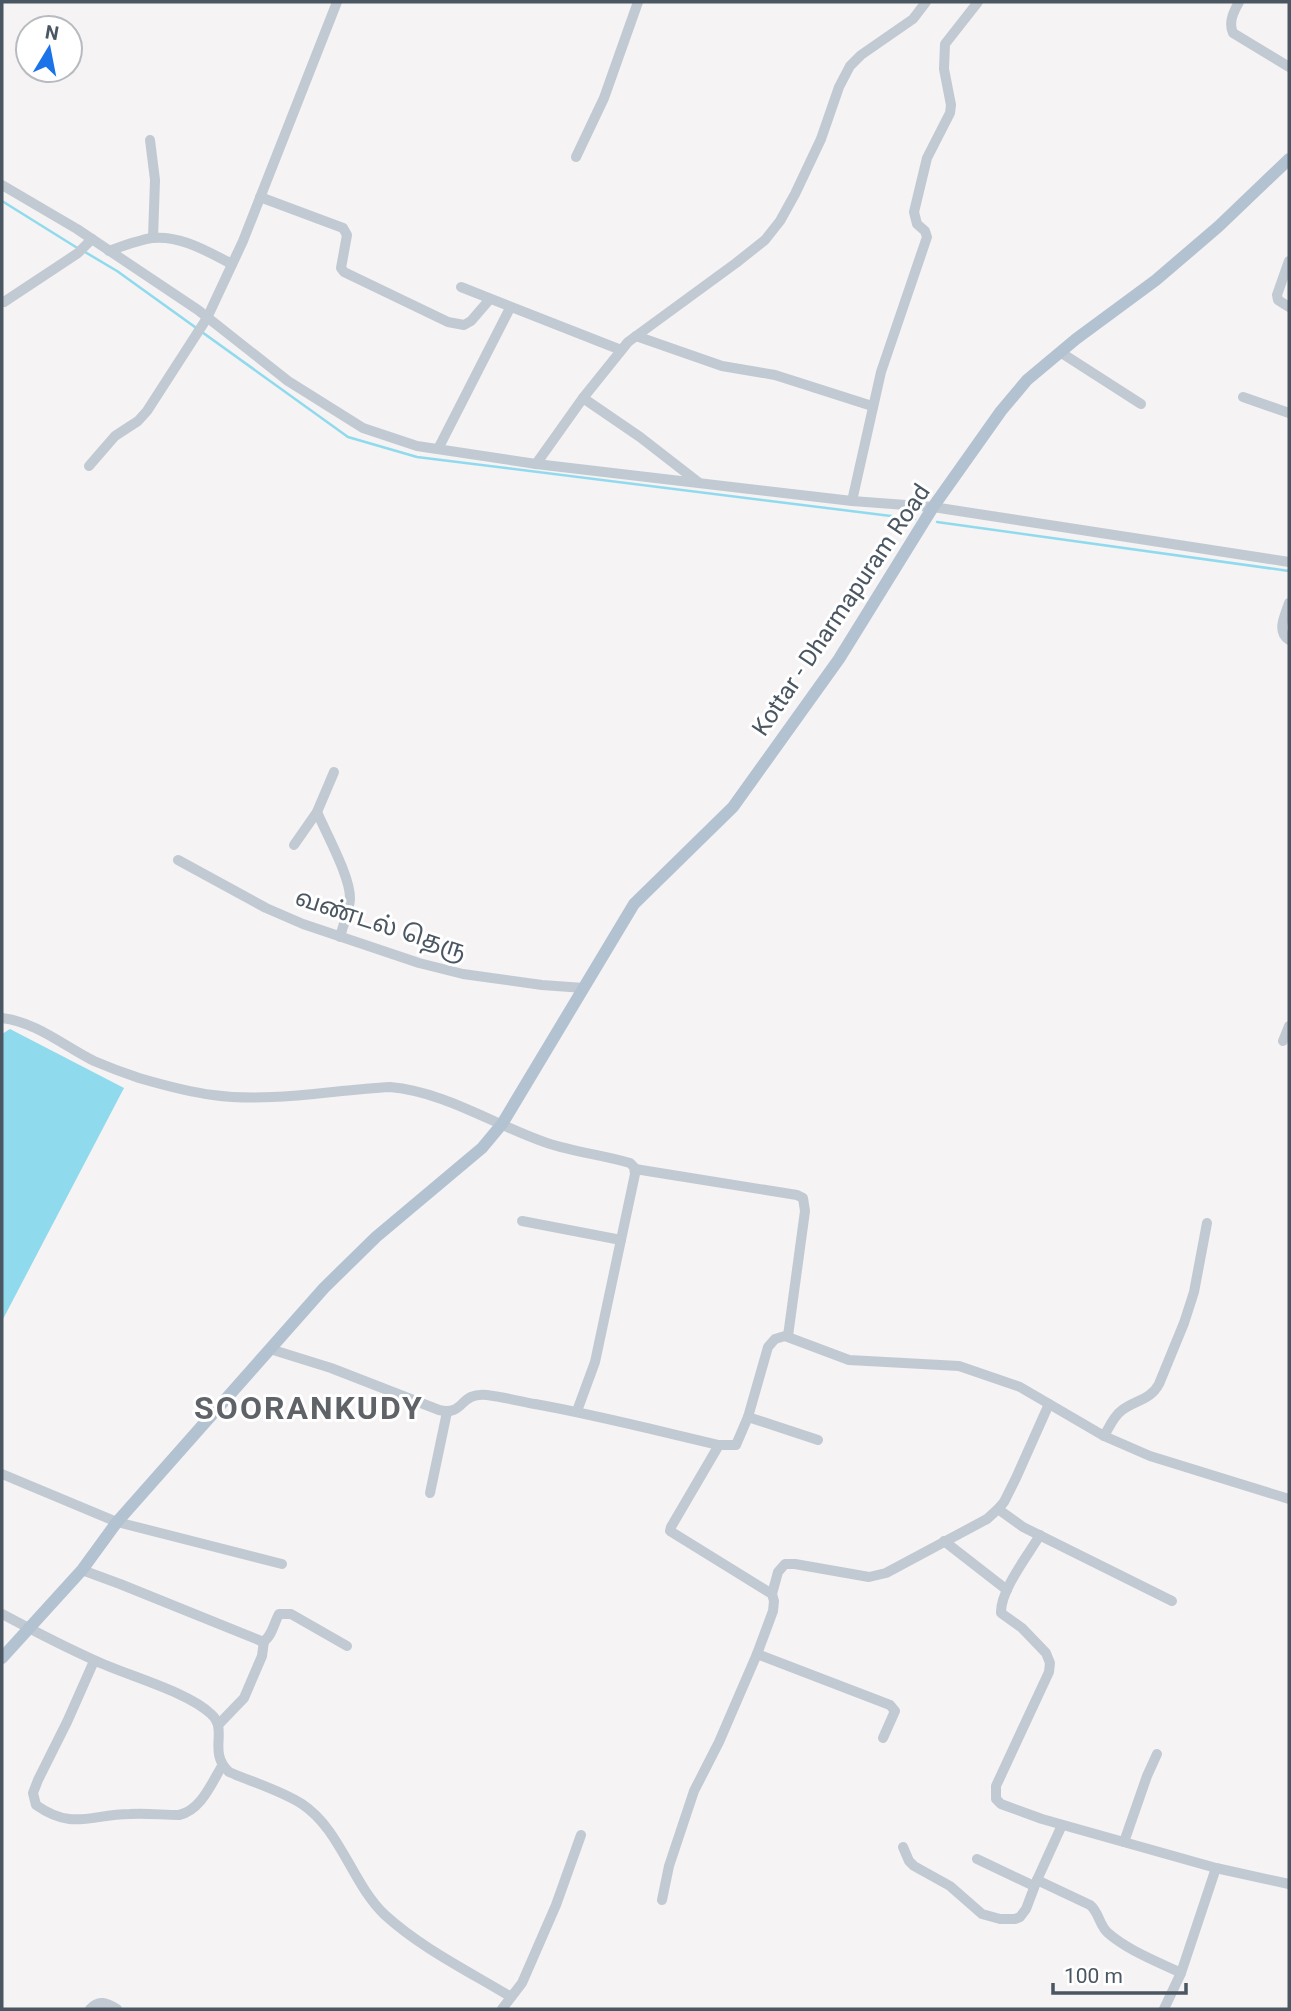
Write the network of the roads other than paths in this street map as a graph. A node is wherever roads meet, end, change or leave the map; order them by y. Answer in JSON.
{"nodes":[{"id":1,"x":337,"y":2,"type":"edge"},
{"id":2,"x":638,"y":2,"type":"edge"},
{"id":3,"x":926,"y":2,"type":"edge"},
{"id":4,"x":978,"y":2,"type":"edge"},
{"id":5,"x":1239,"y":2,"type":"edge"},
{"id":6,"x":1289,"y":67,"type":"edge"},
{"id":7,"x":150,"y":139,"type":"dead end"},
{"id":8,"x":576,"y":157,"type":"dead end"},
{"id":9,"x":1289,"y":159,"type":"edge"},
{"id":10,"x":2,"y":185,"type":"edge"},
{"id":11,"x":260,"y":197,"type":"junction"},
{"id":12,"x":153,"y":238,"type":"junction"},
{"id":13,"x":91,"y":241,"type":"junction"},
{"id":14,"x":108,"y":250,"type":"junction"},
{"id":15,"x":1289,"y":261,"type":"edge"},
{"id":16,"x":232,"y":264,"type":"junction"},
{"id":17,"x":461,"y":287,"type":"dead end"},
{"id":18,"x":489,"y":299,"type":"junction"},
{"id":19,"x":4,"y":302,"type":"dead end"},
{"id":20,"x":1289,"y":307,"type":"edge"},
{"id":21,"x":510,"y":308,"type":"junction"},
{"id":22,"x":203,"y":324,"type":"junction"},
{"id":23,"x":636,"y":336,"type":"junction"},
{"id":24,"x":621,"y":349,"type":"junction"},
{"id":25,"x":1060,"y":352,"type":"junction"},
{"id":26,"x":1243,"y":397,"type":"dead end"},
{"id":27,"x":583,"y":398,"type":"junction"},
{"id":28,"x":1141,"y":404,"type":"dead end"},
{"id":29,"x":872,"y":406,"type":"junction"},
{"id":30,"x":1289,"y":413,"type":"edge"},
{"id":31,"x":438,"y":449,"type":"junction"},
{"id":32,"x":536,"y":464,"type":"junction"},
{"id":33,"x":89,"y":466,"type":"dead end"},
{"id":34,"x":699,"y":482,"type":"junction"},
{"id":35,"x":852,"y":501,"type":"junction"},
{"id":36,"x":933,"y":507,"type":"junction"},
{"id":37,"x":1289,"y":562,"type":"edge"},
{"id":38,"x":1289,"y":603,"type":"edge"},
{"id":39,"x":1289,"y":640,"type":"edge"},
{"id":40,"x":334,"y":772,"type":"dead end"},
{"id":41,"x":317,"y":812,"type":"junction"},
{"id":42,"x":294,"y":845,"type":"dead end"},
{"id":43,"x":178,"y":860,"type":"dead end"},
{"id":44,"x":340,"y":937,"type":"junction"},
{"id":45,"x":584,"y":988,"type":"junction"},
{"id":46,"x":2,"y":1018,"type":"edge"},
{"id":47,"x":1289,"y":1026,"type":"edge"},
{"id":48,"x":1283,"y":1041,"type":"dead end"},
{"id":49,"x":502,"y":1124,"type":"junction"},
{"id":50,"x":635,"y":1169,"type":"junction"},
{"id":51,"x":522,"y":1220,"type":"dead end"},
{"id":52,"x":1207,"y":1223,"type":"dead end"},
{"id":53,"x":621,"y":1240,"type":"junction"},
{"id":54,"x":788,"y":1336,"type":"junction"},
{"id":55,"x":270,"y":1349,"type":"junction"},
{"id":56,"x":1049,"y":1404,"type":"junction"},
{"id":57,"x":577,"y":1411,"type":"junction"},
{"id":58,"x":447,"y":1412,"type":"junction"},
{"id":59,"x":748,"y":1417,"type":"junction"},
{"id":60,"x":1104,"y":1436,"type":"junction"},
{"id":61,"x":818,"y":1440,"type":"dead end"},
{"id":62,"x":719,"y":1445,"type":"junction"},
{"id":63,"x":2,"y":1474,"type":"edge"},
{"id":64,"x":430,"y":1493,"type":"dead end"},
{"id":65,"x":1289,"y":1499,"type":"edge"},
{"id":66,"x":998,"y":1509,"type":"junction"},
{"id":67,"x":117,"y":1522,"type":"junction"},
{"id":68,"x":1040,"y":1535,"type":"junction"},
{"id":69,"x":944,"y":1541,"type":"junction"},
{"id":70,"x":282,"y":1564,"type":"dead end"},
{"id":71,"x":82,"y":1570,"type":"junction"},
{"id":72,"x":1007,"y":1590,"type":"junction"},
{"id":73,"x":772,"y":1594,"type":"junction"},
{"id":74,"x":1172,"y":1601,"type":"dead end"},
{"id":75,"x":2,"y":1614,"type":"edge"},
{"id":76,"x":28,"y":1628,"type":"junction"},
{"id":77,"x":264,"y":1641,"type":"junction"},
{"id":78,"x":347,"y":1646,"type":"dead end"},
{"id":79,"x":757,"y":1654,"type":"junction"},
{"id":80,"x":2,"y":1658,"type":"edge"},
{"id":81,"x":94,"y":1661,"type":"junction"},
{"id":82,"x":219,"y":1724,"type":"junction"},
{"id":83,"x":883,"y":1738,"type":"dead end"},
{"id":84,"x":1157,"y":1755,"type":"dead end"},
{"id":85,"x":222,"y":1766,"type":"junction"},
{"id":86,"x":1062,"y":1825,"type":"junction"},
{"id":87,"x":581,"y":1835,"type":"dead end"},
{"id":88,"x":1124,"y":1842,"type":"junction"},
{"id":89,"x":904,"y":1847,"type":"dead end"},
{"id":90,"x":977,"y":1859,"type":"dead end"},
{"id":91,"x":1216,"y":1868,"type":"junction"},
{"id":92,"x":1035,"y":1883,"type":"junction"},
{"id":93,"x":1289,"y":1884,"type":"edge"},
{"id":94,"x":662,"y":1900,"type":"dead end"},
{"id":95,"x":1181,"y":1973,"type":"junction"},
{"id":96,"x":511,"y":1997,"type":"junction"},
{"id":97,"x":90,"y":2009,"type":"edge"},
{"id":98,"x":117,"y":2009,"type":"edge"},
{"id":99,"x":502,"y":2009,"type":"edge"},
{"id":100,"x":1164,"y":2009,"type":"edge"}],
"edges":[{"from":1,"to":11,"type":"street"},
{"from":2,"to":8,"type":"street"},
{"from":3,"to":23,"type":"street"},
{"from":4,"to":29,"type":"street"},
{"from":5,"to":6,"type":"street"},
{"from":7,"to":12,"type":"street"},
{"from":9,"to":25,"type":"main road","name":"Kottar - Dharmapuram Road"},
{"from":10,"to":13,"type":"street"},
{"from":11,"to":16,"type":"street"},
{"from":11,"to":18,"type":"street"},
{"from":12,"to":14,"type":"street"},
{"from":12,"to":16,"type":"street"},
{"from":13,"to":14,"type":"street"},
{"from":13,"to":19,"type":"street"},
{"from":14,"to":22,"type":"street"},
{"from":15,"to":20,"type":"street"},
{"from":16,"to":22,"type":"street"},
{"from":17,"to":18,"type":"street"},
{"from":18,"to":21,"type":"street"},
{"from":21,"to":24,"type":"street"},
{"from":21,"to":31,"type":"street"},
{"from":22,"to":31,"type":"street"},
{"from":22,"to":33,"type":"street"},
{"from":23,"to":24,"type":"street"},
{"from":23,"to":29,"type":"street"},
{"from":24,"to":27,"type":"street"},
{"from":25,"to":28,"type":"street"},
{"from":25,"to":36,"type":"main road","name":"Kottar - Dharmapuram Road"},
{"from":26,"to":30,"type":"street"},
{"from":27,"to":32,"type":"street"},
{"from":27,"to":34,"type":"street"},
{"from":29,"to":35,"type":"street"},
{"from":31,"to":32,"type":"street"},
{"from":32,"to":34,"type":"street"},
{"from":34,"to":35,"type":"street"},
{"from":35,"to":36,"type":"street"},
{"from":36,"to":37,"type":"street"},
{"from":36,"to":45,"type":"main road","name":"Kottar - Dharmapuram Road"},
{"from":38,"to":39,"type":"street"},
{"from":40,"to":41,"type":"street"},
{"from":41,"to":42,"type":"street"},
{"from":41,"to":44,"type":"street"},
{"from":43,"to":44,"type":"street","name":"வண்டல் தெரு"},
{"from":44,"to":45,"type":"street","name":"வண்டல் தெரு"},
{"from":45,"to":49,"type":"main road","name":"Kottar - Dharmapuram Road"},
{"from":46,"to":49,"type":"street"},
{"from":47,"to":48,"type":"street"},
{"from":49,"to":50,"type":"street"},
{"from":49,"to":55,"type":"main road","name":"Kottar - Dharmapuram Road"},
{"from":50,"to":53,"type":"street"},
{"from":50,"to":54,"type":"street"},
{"from":51,"to":53,"type":"street"},
{"from":52,"to":60,"type":"street"},
{"from":53,"to":57,"type":"street"},
{"from":54,"to":56,"type":"street"},
{"from":54,"to":59,"type":"street"},
{"from":55,"to":58,"type":"street"},
{"from":55,"to":67,"type":"main road","name":"Kottar - Dharmapuram Road"},
{"from":56,"to":60,"type":"street"},
{"from":56,"to":66,"type":"street"},
{"from":57,"to":58,"type":"street"},
{"from":57,"to":62,"type":"street"},
{"from":58,"to":64,"type":"street"},
{"from":59,"to":61,"type":"street"},
{"from":59,"to":62,"type":"street"},
{"from":60,"to":65,"type":"street"},
{"from":62,"to":73,"type":"street"},
{"from":63,"to":67,"type":"street"},
{"from":66,"to":68,"type":"street"},
{"from":66,"to":69,"type":"street"},
{"from":67,"to":70,"type":"street"},
{"from":67,"to":71,"type":"main road","name":"Kottar - Dharmapuram Road"},
{"from":68,"to":72,"type":"street"},
{"from":68,"to":74,"type":"street"},
{"from":69,"to":72,"type":"street"},
{"from":69,"to":73,"type":"street"},
{"from":71,"to":76,"type":"main road","name":"Kottar - Dharmapuram Road"},
{"from":71,"to":77,"type":"street"},
{"from":72,"to":86,"type":"street"},
{"from":73,"to":79,"type":"street"},
{"from":75,"to":76,"type":"street"},
{"from":76,"to":80,"type":"main road","name":"Kottar - Dharmapuram Road"},
{"from":76,"to":81,"type":"street"},
{"from":77,"to":78,"type":"street"},
{"from":77,"to":82,"type":"street"},
{"from":79,"to":83,"type":"street"},
{"from":79,"to":94,"type":"street"},
{"from":81,"to":82,"type":"street"},
{"from":81,"to":85,"type":"street"},
{"from":82,"to":85,"type":"street"},
{"from":84,"to":88,"type":"street"},
{"from":85,"to":96,"type":"street"},
{"from":86,"to":88,"type":"street"},
{"from":86,"to":92,"type":"street"},
{"from":87,"to":96,"type":"street"},
{"from":88,"to":91,"type":"street"},
{"from":89,"to":92,"type":"street"},
{"from":90,"to":92,"type":"street"},
{"from":91,"to":93,"type":"street"},
{"from":91,"to":95,"type":"street"},
{"from":92,"to":95,"type":"street"},
{"from":95,"to":100,"type":"street"},
{"from":96,"to":99,"type":"street"},
{"from":97,"to":98,"type":"street"}]}
